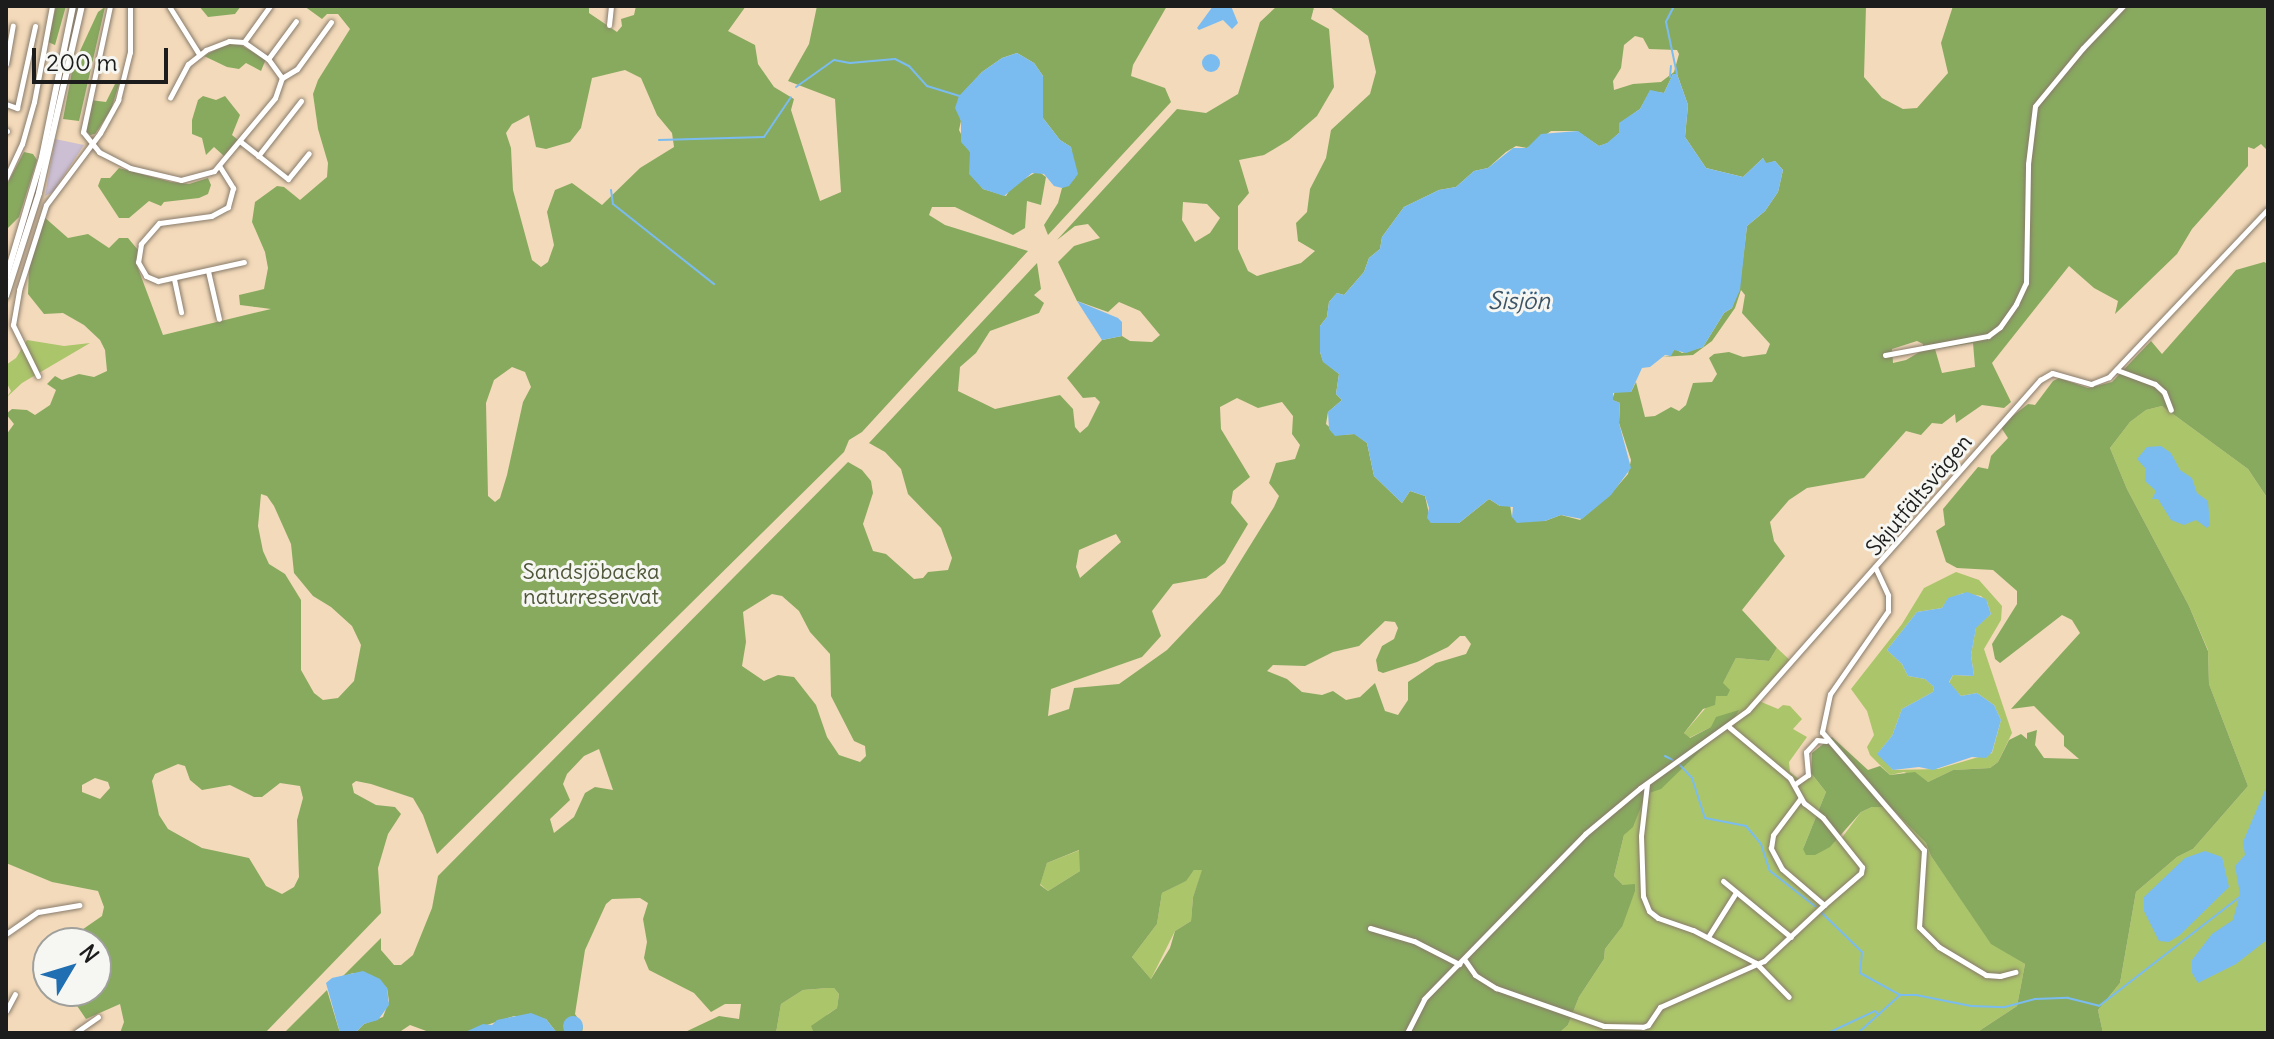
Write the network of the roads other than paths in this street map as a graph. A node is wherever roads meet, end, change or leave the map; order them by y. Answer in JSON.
{"nodes":[{"id":1,"x":52,"y":6,"type":"edge"},
{"id":2,"x":73,"y":6,"type":"edge"},
{"id":3,"x":82,"y":6,"type":"edge"},
{"id":4,"x":110,"y":6,"type":"edge"},
{"id":5,"x":130,"y":6,"type":"edge"},
{"id":6,"x":169,"y":6,"type":"edge"},
{"id":7,"x":270,"y":6,"type":"edge"},
{"id":8,"x":611,"y":6,"type":"edge"},
{"id":9,"x":2123,"y":6,"type":"edge"},
{"id":10,"x":296,"y":21,"type":"dead end"},
{"id":11,"x":331,"y":22,"type":"dead end"},
{"id":12,"x":609,"y":25,"type":"dead end"},
{"id":13,"x":13,"y":26,"type":"dead end"},
{"id":14,"x":35,"y":26,"type":"dead end"},
{"id":15,"x":244,"y":42,"type":"junction"},
{"id":16,"x":199,"y":54,"type":"junction"},
{"id":17,"x":268,"y":59,"type":"junction"},
{"id":18,"x":6,"y":64,"type":"edge"},
{"id":19,"x":282,"y":78,"type":"junction"},
{"id":20,"x":170,"y":98,"type":"dead end"},
{"id":21,"x":301,"y":101,"type":"dead end"},
{"id":22,"x":6,"y":104,"type":"edge"},
{"id":23,"x":241,"y":142,"type":"junction"},
{"id":24,"x":91,"y":145,"type":"junction"},
{"id":25,"x":309,"y":153,"type":"dead end"},
{"id":26,"x":258,"y":156,"type":"junction"},
{"id":27,"x":220,"y":167,"type":"junction"},
{"id":28,"x":6,"y":178,"type":"edge"},
{"id":29,"x":2268,"y":209,"type":"edge"},
{"id":30,"x":244,"y":262,"type":"dead end"},
{"id":31,"x":208,"y":271,"type":"junction"},
{"id":32,"x":6,"y":278,"type":"edge"},
{"id":33,"x":174,"y":279,"type":"junction"},
{"id":34,"x":6,"y":296,"type":"edge"},
{"id":35,"x":181,"y":312,"type":"dead end"},
{"id":36,"x":219,"y":319,"type":"dead end"},
{"id":37,"x":1885,"y":355,"type":"dead end"},
{"id":38,"x":2117,"y":370,"type":"junction"},
{"id":39,"x":38,"y":376,"type":"dead end"},
{"id":40,"x":2171,"y":410,"type":"dead end"},
{"id":41,"x":1875,"y":567,"type":"junction"},
{"id":42,"x":1729,"y":727,"type":"junction"},
{"id":43,"x":1827,"y":741,"type":"junction"},
{"id":44,"x":1647,"y":783,"type":"junction"},
{"id":45,"x":1795,"y":784,"type":"junction"},
{"id":46,"x":1800,"y":799,"type":"junction"},
{"id":47,"x":1723,"y":881,"type":"dead end"},
{"id":48,"x":1735,"y":894,"type":"junction"},
{"id":49,"x":79,"y":905,"type":"dead end"},
{"id":50,"x":1824,"y":905,"type":"junction"},
{"id":51,"x":1370,"y":928,"type":"dead end"},
{"id":52,"x":6,"y":934,"type":"edge"},
{"id":53,"x":1708,"y":937,"type":"junction"},
{"id":54,"x":1791,"y":937,"type":"junction"},
{"id":55,"x":1461,"y":962,"type":"junction"},
{"id":56,"x":1756,"y":963,"type":"junction"},
{"id":57,"x":2015,"y":972,"type":"dead end"},
{"id":58,"x":15,"y":994,"type":"dead end"},
{"id":59,"x":1789,"y":997,"type":"dead end"},
{"id":60,"x":6,"y":1011,"type":"edge"},
{"id":61,"x":98,"y":1017,"type":"dead end"},
{"id":62,"x":75,"y":1033,"type":"edge"},
{"id":63,"x":1407,"y":1033,"type":"edge"}],
"edges":[{"from":1,"to":28,"type":"street"},
{"from":2,"to":32,"type":"main road"},
{"from":3,"to":34,"type":"main road"},
{"from":4,"to":24,"type":"street"},
{"from":5,"to":24,"type":"street"},
{"from":6,"to":16,"type":"street"},
{"from":7,"to":15,"type":"street"},
{"from":8,"to":12,"type":"street"},
{"from":9,"to":37,"type":"street"},
{"from":10,"to":17,"type":"street"},
{"from":11,"to":19,"type":"street"},
{"from":13,"to":18,"type":"street"},
{"from":14,"to":22,"type":"street"},
{"from":15,"to":16,"type":"street"},
{"from":15,"to":17,"type":"street"},
{"from":16,"to":20,"type":"street"},
{"from":17,"to":19,"type":"street"},
{"from":19,"to":23,"type":"street"},
{"from":21,"to":26,"type":"street"},
{"from":23,"to":26,"type":"street"},
{"from":23,"to":27,"type":"street"},
{"from":24,"to":27,"type":"street"},
{"from":24,"to":39,"type":"street"},
{"from":25,"to":26,"type":"street"},
{"from":27,"to":33,"type":"street"},
{"from":29,"to":38,"type":"street","name":"Skjutfältsvägen"},
{"from":30,"to":31,"type":"street"},
{"from":31,"to":33,"type":"street"},
{"from":31,"to":36,"type":"street"},
{"from":33,"to":35,"type":"street"},
{"from":38,"to":40,"type":"street"},
{"from":38,"to":41,"type":"street","name":"Skjutfältsvägen"},
{"from":41,"to":42,"type":"street"},
{"from":41,"to":43,"type":"street","name":"Skjutfältsvägen"},
{"from":42,"to":44,"type":"street"},
{"from":42,"to":45,"type":"street"},
{"from":43,"to":45,"type":"street"},
{"from":43,"to":57,"type":"street"},
{"from":44,"to":53,"type":"street"},
{"from":44,"to":55,"type":"street"},
{"from":45,"to":46,"type":"street"},
{"from":46,"to":50,"type":"street"},
{"from":46,"to":50,"type":"street"},
{"from":47,"to":48,"type":"street"},
{"from":48,"to":53,"type":"street"},
{"from":48,"to":54,"type":"street"},
{"from":49,"to":52,"type":"street"},
{"from":50,"to":54,"type":"street"},
{"from":51,"to":55,"type":"street"},
{"from":53,"to":56,"type":"street"},
{"from":54,"to":56,"type":"street"},
{"from":55,"to":56,"type":"street"},
{"from":55,"to":63,"type":"street"},
{"from":56,"to":59,"type":"street"},
{"from":58,"to":60,"type":"street"},
{"from":61,"to":62,"type":"street"}]}
